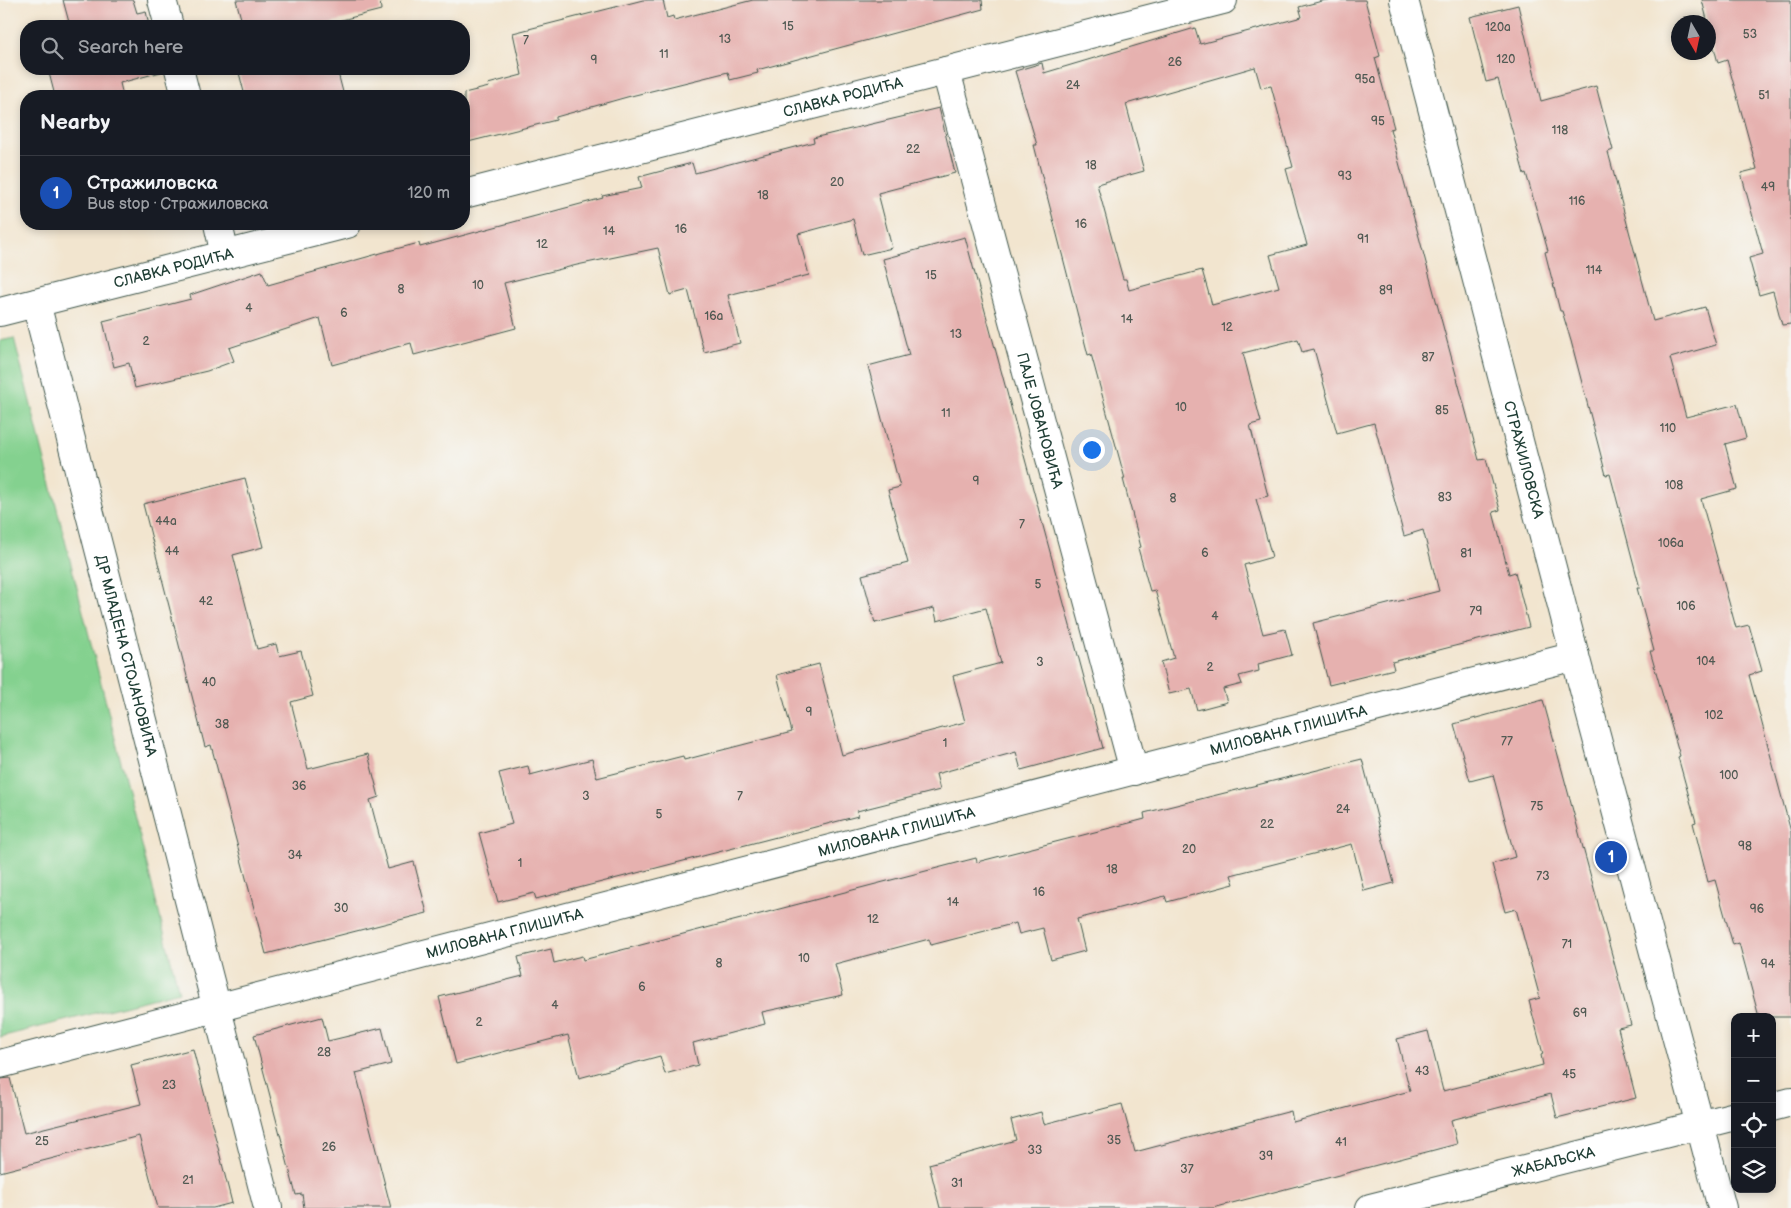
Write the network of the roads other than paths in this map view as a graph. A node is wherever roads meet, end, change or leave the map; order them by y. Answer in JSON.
{"nodes":[{"id":1,"x":162,"y":0,"type":"edge"},
{"id":2,"x":1223,"y":0,"type":"edge"},
{"id":3,"x":1404,"y":0,"type":"edge"},
{"id":4,"x":167,"y":20,"type":"edge"},
{"id":5,"x":946,"y":71,"type":"junction"},
{"id":6,"x":181,"y":75,"type":"edge"},
{"id":7,"x":184,"y":90,"type":"edge"},
{"id":8,"x":470,"y":192,"type":"edge"},
{"id":9,"x":219,"y":230,"type":"edge"},
{"id":10,"x":323,"y":230,"type":"edge"},
{"id":11,"x":225,"y":255,"type":"junction"},
{"id":12,"x":36,"y":303,"type":"junction"},
{"id":13,"x":0,"y":312,"type":"edge"},
{"id":14,"x":1576,"y":656,"type":"junction"},
{"id":15,"x":1134,"y":771,"type":"junction"},
{"id":16,"x":217,"y":1008,"type":"junction"},
{"id":17,"x":0,"y":1064,"type":"edge"},
{"id":18,"x":1791,"y":1102,"type":"edge"},
{"id":19,"x":1776,"y":1106,"type":"edge"},
{"id":20,"x":1731,"y":1117,"type":"edge"},
{"id":21,"x":1700,"y":1125,"type":"junction"},
{"id":22,"x":268,"y":1208,"type":"edge"},
{"id":23,"x":1370,"y":1208,"type":"edge"},
{"id":24,"x":1722,"y":1208,"type":"edge"}],
"edges":[{"from":1,"to":4,"type":"street"},
{"from":2,"to":5,"type":"street","name":"СЛАВКА РОДИЋА"},
{"from":3,"to":14,"type":"street","name":"СТРАЖИЛОВСКА"},
{"from":5,"to":8,"type":"street","name":"СЛАВКА РОДИЋА"},
{"from":5,"to":15,"type":"street","name":"ПАЈЕ ЈОВАНОВИЋА"},
{"from":6,"to":7,"type":"street"},
{"from":9,"to":11,"type":"street"},
{"from":10,"to":11,"type":"street","name":"СЛАВКА РОДИЋА"},
{"from":11,"to":12,"type":"street","name":"СЛАВКА РОДИЋА"},
{"from":12,"to":13,"type":"street","name":"СЛАВКА РОДИЋА"},
{"from":12,"to":16,"type":"street","name":"ДР МЛАДЕНА СТОЈАНОВИЋА"},
{"from":14,"to":15,"type":"street","name":"МИЛОВАНА ГЛИШИЋА"},
{"from":14,"to":21,"type":"street","name":"СТРАЖИЛОВСКА"},
{"from":15,"to":16,"type":"street","name":"МИЛОВАНА ГЛИШИЋА"},
{"from":16,"to":17,"type":"street"},
{"from":16,"to":22,"type":"street","name":"ДР МЛАДЕНА СТОЈАНОВИЋА"},
{"from":18,"to":19,"type":"street"},
{"from":20,"to":21,"type":"street","name":"ЖАБАЉСКА"},
{"from":21,"to":23,"type":"street","name":"ЖАБАЉСКА"},
{"from":21,"to":24,"type":"street","name":"СТРАЖИЛОВСКА"}]}
